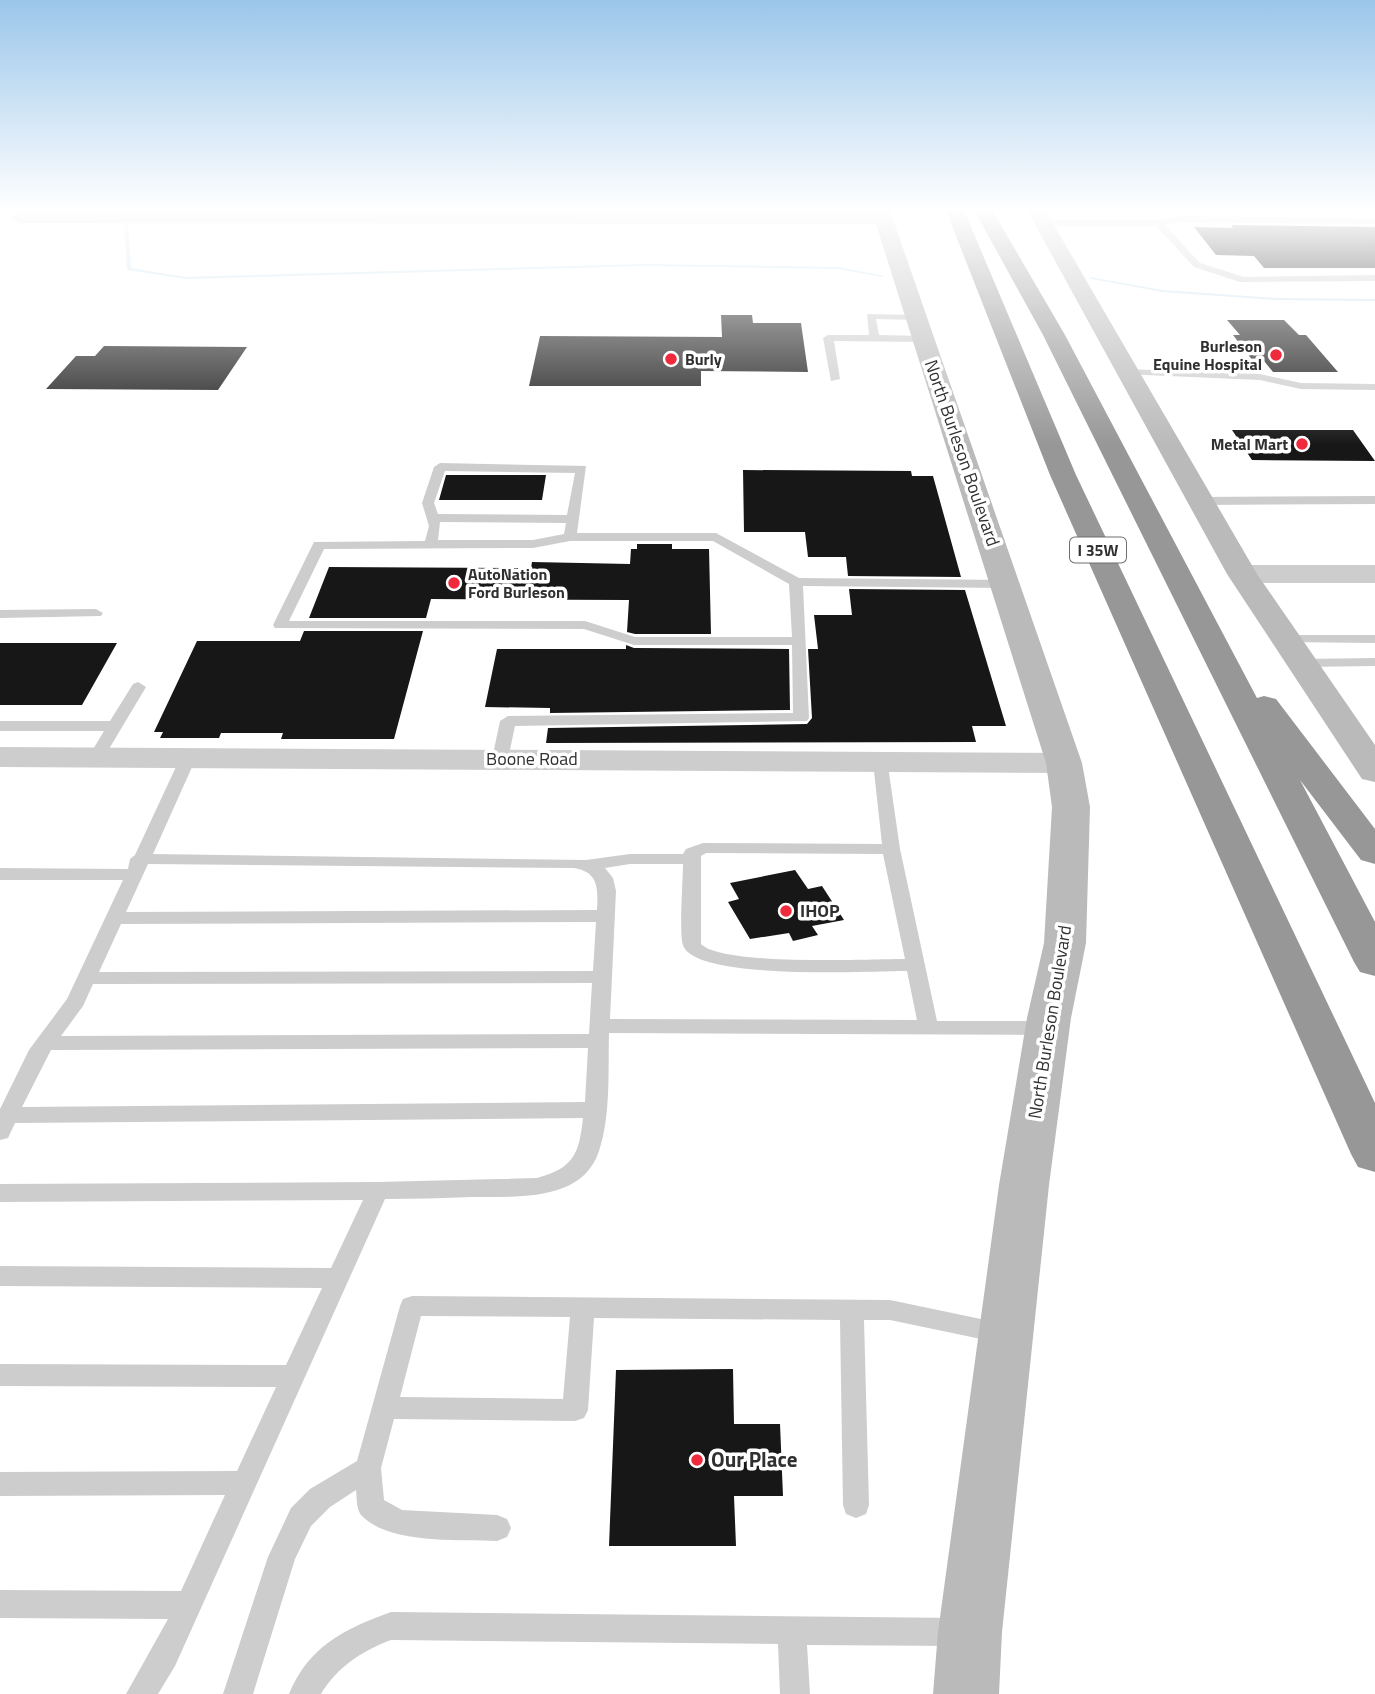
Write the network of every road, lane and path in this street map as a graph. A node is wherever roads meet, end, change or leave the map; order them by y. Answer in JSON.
{"nodes":[{"id":1,"x":906,"y":287,"type":"edge"},
{"id":2,"x":970,"y":287,"type":"edge"},
{"id":3,"x":986,"y":287,"type":"edge"},
{"id":4,"x":1027,"y":287,"type":"edge"},
{"id":5,"x":1044,"y":287,"type":"edge"},
{"id":6,"x":1079,"y":287,"type":"edge"},
{"id":7,"x":920,"y":328,"type":"junction"},
{"id":8,"x":1006,"y":335,"type":"junction"},
{"id":9,"x":1054,"y":335,"type":"junction"},
{"id":10,"x":876,"y":338,"type":"junction"},
{"id":11,"x":1127,"y":373,"type":"junction"},
{"id":12,"x":835,"y":379,"type":"dead end"},
{"id":13,"x":1375,"y":387,"type":"edge"},
{"id":14,"x":1200,"y":500,"type":"junction"},
{"id":15,"x":1375,"y":500,"type":"edge"},
{"id":16,"x":433,"y":518,"type":"junction"},
{"id":17,"x":572,"y":519,"type":"junction"},
{"id":18,"x":570,"y":537,"type":"junction"},
{"id":19,"x":431,"y":545,"type":"junction"},
{"id":20,"x":1242,"y":574,"type":"junction"},
{"id":21,"x":1375,"y":574,"type":"edge"},
{"id":22,"x":796,"y":582,"type":"junction"},
{"id":23,"x":1006,"y":584,"type":"junction"},
{"id":24,"x":96,"y":613,"type":"dead end"},
{"id":25,"x":0,"y":614,"type":"edge"},
{"id":26,"x":1207,"y":629,"type":"junction"},
{"id":27,"x":1286,"y":639,"type":"junction"},
{"id":28,"x":1375,"y":639,"type":"edge"},
{"id":29,"x":799,"y":641,"type":"junction"},
{"id":30,"x":1375,"y":662,"type":"edge"},
{"id":31,"x":1302,"y":663,"type":"junction"},
{"id":32,"x":138,"y":687,"type":"dead end"},
{"id":33,"x":0,"y":726,"type":"edge"},
{"id":34,"x":114,"y":726,"type":"junction"},
{"id":35,"x":97,"y":756,"type":"junction"},
{"id":36,"x":189,"y":756,"type":"junction"},
{"id":37,"x":0,"y":757,"type":"edge"},
{"id":38,"x":500,"y":759,"type":"junction"},
{"id":39,"x":881,"y":762,"type":"junction"},
{"id":40,"x":1064,"y":763,"type":"junction"},
{"id":41,"x":1375,"y":771,"type":"edge"},
{"id":42,"x":891,"y":849,"type":"junction"},
{"id":43,"x":1375,"y":852,"type":"edge"},
{"id":44,"x":691,"y":859,"type":"junction"},
{"id":45,"x":586,"y":864,"type":"junction"},
{"id":46,"x":136,"y":867,"type":"junction"},
{"id":47,"x":0,"y":874,"type":"edge"},
{"id":48,"x":606,"y":916,"type":"junction"},
{"id":49,"x":113,"y":918,"type":"junction"},
{"id":50,"x":1375,"y":962,"type":"edge"},
{"id":51,"x":916,"y":965,"type":"junction"},
{"id":52,"x":603,"y":977,"type":"junction"},
{"id":53,"x":86,"y":978,"type":"junction"},
{"id":54,"x":929,"y":1028,"type":"junction"},
{"id":55,"x":1047,"y":1028,"type":"junction"},
{"id":56,"x":600,"y":1034,"type":"junction"},
{"id":57,"x":45,"y":1043,"type":"junction"},
{"id":58,"x":595,"y":1110,"type":"junction"},
{"id":59,"x":4,"y":1124,"type":"edge"},
{"id":60,"x":1375,"y":1154,"type":"edge"},
{"id":61,"x":378,"y":1191,"type":"junction"},
{"id":62,"x":0,"y":1192,"type":"edge"},
{"id":63,"x":0,"y":1276,"type":"edge"},
{"id":64,"x":337,"y":1278,"type":"junction"},
{"id":65,"x":583,"y":1308,"type":"junction"},
{"id":66,"x":852,"y":1310,"type":"junction"},
{"id":67,"x":1006,"y":1335,"type":"junction"},
{"id":68,"x":0,"y":1375,"type":"edge"},
{"id":69,"x":291,"y":1376,"type":"junction"},
{"id":70,"x":385,"y":1408,"type":"junction"},
{"id":71,"x":368,"y":1468,"type":"junction"},
{"id":72,"x":244,"y":1483,"type":"junction"},
{"id":73,"x":0,"y":1484,"type":"edge"},
{"id":74,"x":856,"y":1505,"type":"dead end"},
{"id":75,"x":496,"y":1528,"type":"dead end"},
{"id":76,"x":0,"y":1604,"type":"edge"},
{"id":77,"x":189,"y":1605,"type":"junction"},
{"id":78,"x":792,"y":1629,"type":"junction"},
{"id":79,"x":970,"y":1632,"type":"junction"},
{"id":80,"x":141,"y":1694,"type":"edge"},
{"id":81,"x":238,"y":1694,"type":"edge"},
{"id":82,"x":304,"y":1694,"type":"edge"},
{"id":83,"x":795,"y":1694,"type":"edge"},
{"id":84,"x":966,"y":1694,"type":"edge"}],
"edges":[{"from":1,"to":7,"type":"main road","name":"North Burleson Boulevard"},
{"from":2,"to":8,"type":"highway"},
{"from":3,"to":8,"type":"highway","number":"I 35W"},
{"from":4,"to":9,"type":"highway"},
{"from":5,"to":9,"type":"highway"},
{"from":6,"to":11,"type":"main road"},
{"from":7,"to":10,"type":"lane"},
{"from":7,"to":10,"type":"lane"},
{"from":7,"to":23,"type":"main road","name":"North Burleson Boulevard"},
{"from":8,"to":60,"type":"highway","number":"I 35W"},
{"from":9,"to":26,"type":"highway"},
{"from":10,"to":12,"type":"lane"},
{"from":11,"to":13,"type":"lane"},
{"from":11,"to":14,"type":"main road"},
{"from":14,"to":15,"type":"lane"},
{"from":14,"to":20,"type":"main road"},
{"from":16,"to":17,"type":"lane"},
{"from":16,"to":17,"type":"lane"},
{"from":16,"to":19,"type":"lane"},
{"from":17,"to":18,"type":"lane"},
{"from":18,"to":19,"type":"lane"},
{"from":18,"to":22,"type":"lane"},
{"from":19,"to":29,"type":"lane"},
{"from":20,"to":21,"type":"street"},
{"from":20,"to":27,"type":"main road"},
{"from":22,"to":23,"type":"lane"},
{"from":22,"to":29,"type":"lane"},
{"from":23,"to":40,"type":"main road","name":"North Burleson Boulevard"},
{"from":24,"to":25,"type":"lane"},
{"from":26,"to":43,"type":"highway"},
{"from":26,"to":50,"type":"highway"},
{"from":27,"to":28,"type":"lane"},
{"from":27,"to":31,"type":"main road"},
{"from":29,"to":38,"type":"lane"},
{"from":30,"to":31,"type":"lane"},
{"from":31,"to":41,"type":"main road"},
{"from":32,"to":34,"type":"lane"},
{"from":33,"to":34,"type":"lane"},
{"from":34,"to":35,"type":"lane"},
{"from":35,"to":36,"type":"street","name":"Boone Road"},
{"from":35,"to":37,"type":"street","name":"Boone Road"},
{"from":36,"to":38,"type":"street","name":"Boone Road"},
{"from":36,"to":46,"type":"lane"},
{"from":38,"to":39,"type":"street","name":"Boone Road"},
{"from":39,"to":40,"type":"street","name":"Boone Road"},
{"from":39,"to":42,"type":"lane"},
{"from":40,"to":55,"type":"main road","name":"North Burleson Boulevard"},
{"from":42,"to":44,"type":"lane"},
{"from":42,"to":51,"type":"lane"},
{"from":44,"to":45,"type":"lane"},
{"from":44,"to":51,"type":"lane"},
{"from":45,"to":46,"type":"lane"},
{"from":45,"to":48,"type":"lane"},
{"from":46,"to":47,"type":"lane"},
{"from":46,"to":49,"type":"lane"},
{"from":48,"to":49,"type":"lane"},
{"from":48,"to":52,"type":"lane"},
{"from":49,"to":53,"type":"lane"},
{"from":51,"to":54,"type":"lane"},
{"from":52,"to":53,"type":"lane"},
{"from":52,"to":56,"type":"lane"},
{"from":53,"to":57,"type":"lane"},
{"from":54,"to":55,"type":"lane"},
{"from":54,"to":56,"type":"lane"},
{"from":55,"to":67,"type":"main road","name":"North Burleson Boulevard"},
{"from":56,"to":57,"type":"lane"},
{"from":56,"to":58,"type":"lane"},
{"from":57,"to":59,"type":"lane"},
{"from":58,"to":59,"type":"lane"},
{"from":58,"to":61,"type":"lane"},
{"from":61,"to":62,"type":"lane"},
{"from":61,"to":64,"type":"lane"},
{"from":63,"to":64,"type":"lane"},
{"from":64,"to":69,"type":"lane"},
{"from":65,"to":66,"type":"lane"},
{"from":65,"to":70,"type":"lane"},
{"from":65,"to":70,"type":"lane"},
{"from":66,"to":67,"type":"lane"},
{"from":66,"to":74,"type":"lane"},
{"from":67,"to":79,"type":"main road","name":"North Burleson Boulevard"},
{"from":68,"to":69,"type":"lane"},
{"from":69,"to":72,"type":"lane"},
{"from":70,"to":71,"type":"lane"},
{"from":71,"to":75,"type":"lane"},
{"from":71,"to":81,"type":"lane"},
{"from":72,"to":73,"type":"lane"},
{"from":72,"to":77,"type":"lane"},
{"from":76,"to":77,"type":"lane"},
{"from":77,"to":80,"type":"lane"},
{"from":78,"to":79,"type":"lane"},
{"from":78,"to":82,"type":"lane"},
{"from":78,"to":83,"type":"lane"},
{"from":79,"to":84,"type":"main road","name":"North Burleson Boulevard"}]}
